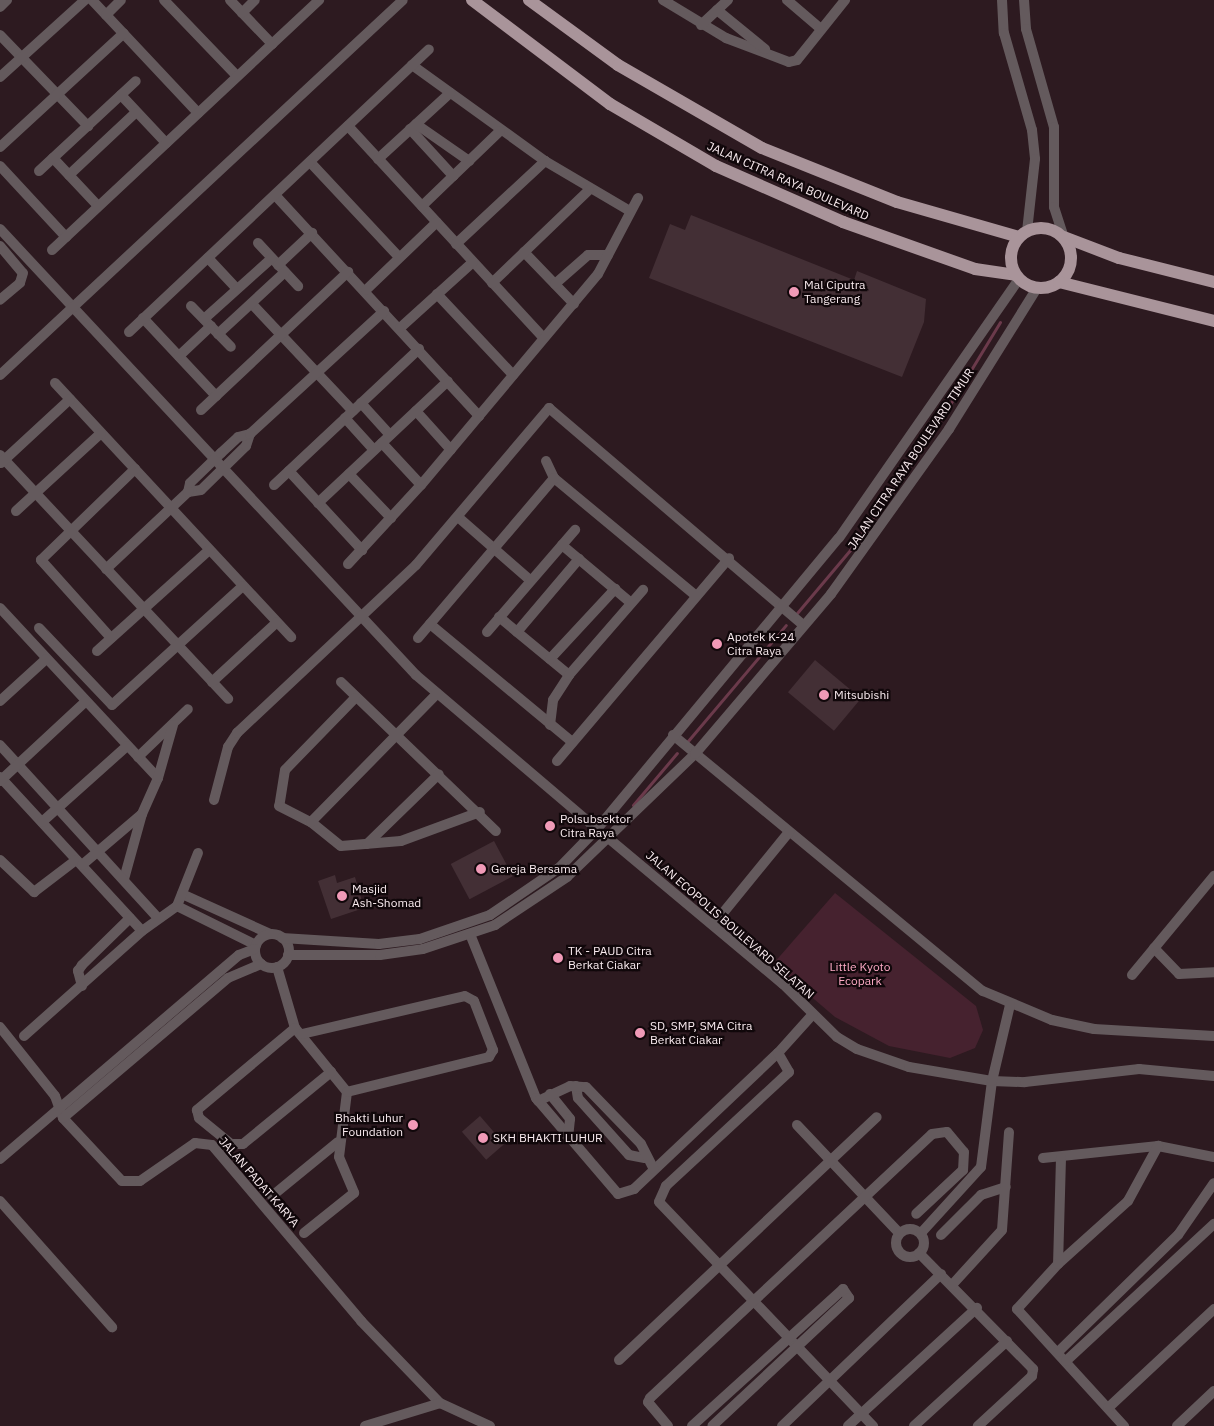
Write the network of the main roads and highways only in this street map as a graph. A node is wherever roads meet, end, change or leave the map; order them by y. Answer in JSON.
{"nodes":[{"id":1,"x":472,"y":0,"type":"edge"},
{"id":2,"x":529,"y":0,"type":"edge"},
{"id":3,"x":1023,"y":234,"type":"junction"},
{"id":4,"x":1064,"y":237,"type":"junction"},
{"id":5,"x":1018,"y":277,"type":"junction"},
{"id":6,"x":1059,"y":282,"type":"junction"},
{"id":7,"x":1214,"y":282,"type":"edge"},
{"id":8,"x":1214,"y":321,"type":"edge"}],
"edges":[{"from":1,"to":5,"type":"main road","name":"JALAN CITRA RAYA BOULEVARD"},
{"from":2,"to":3,"type":"main road","name":"JALAN CITRA RAYA BOULEVARD"},
{"from":3,"to":4,"type":"main road"},
{"from":3,"to":5,"type":"main road"},
{"from":4,"to":6,"type":"main road"},
{"from":4,"to":7,"type":"main road"},
{"from":5,"to":6,"type":"main road"},
{"from":6,"to":8,"type":"main road"}]}
